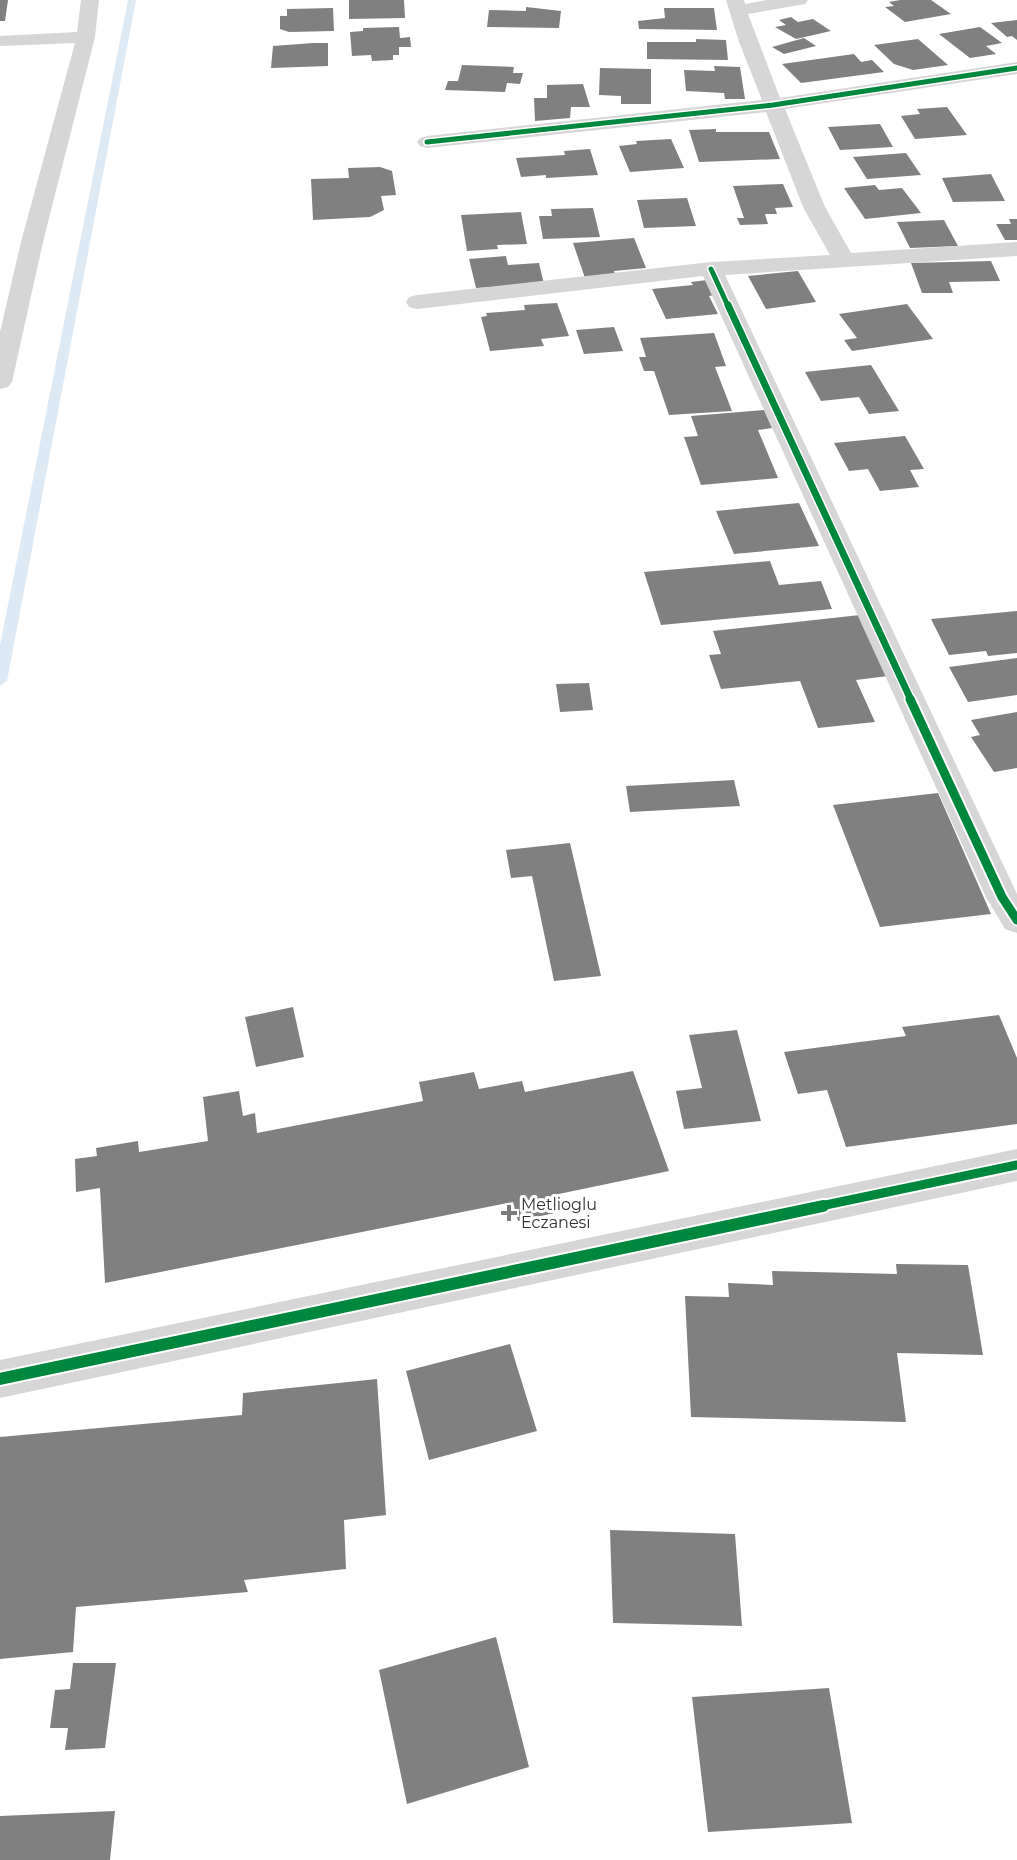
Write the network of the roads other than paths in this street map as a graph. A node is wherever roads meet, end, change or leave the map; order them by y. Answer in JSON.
{"nodes":[{"id":1,"x":90,"y":0,"type":"edge"},
{"id":2,"x":799,"y":0,"type":"edge"},
{"id":3,"x":736,"y":5,"type":"edge"},
{"id":4,"x":86,"y":38,"type":"junction"},
{"id":5,"x":0,"y":40,"type":"edge"},
{"id":6,"x":1017,"y":68,"type":"edge"},
{"id":7,"x":773,"y":105,"type":"junction"},
{"id":8,"x":427,"y":142,"type":"dead end"},
{"id":9,"x":1017,"y":249,"type":"edge"},
{"id":10,"x":845,"y":261,"type":"junction"},
{"id":11,"x":711,"y":269,"type":"junction"},
{"id":12,"x":417,"y":302,"type":"dead end"},
{"id":13,"x":0,"y":382,"type":"edge"},
{"id":14,"x":1017,"y":920,"type":"edge"},
{"id":15,"x":1017,"y":1165,"type":"edge"},
{"id":16,"x":0,"y":1379,"type":"edge"}],
"edges":[{"from":1,"to":4,"type":"street"},
{"from":2,"to":3,"type":"street"},
{"from":3,"to":7,"type":"street"},
{"from":4,"to":5,"type":"street"},
{"from":4,"to":13,"type":"street"},
{"from":6,"to":7,"type":"street"},
{"from":7,"to":8,"type":"street"},
{"from":7,"to":10,"type":"street"},
{"from":9,"to":10,"type":"street"},
{"from":10,"to":11,"type":"street"},
{"from":11,"to":12,"type":"street"},
{"from":11,"to":14,"type":"street"},
{"from":15,"to":16,"type":"street"}]}
